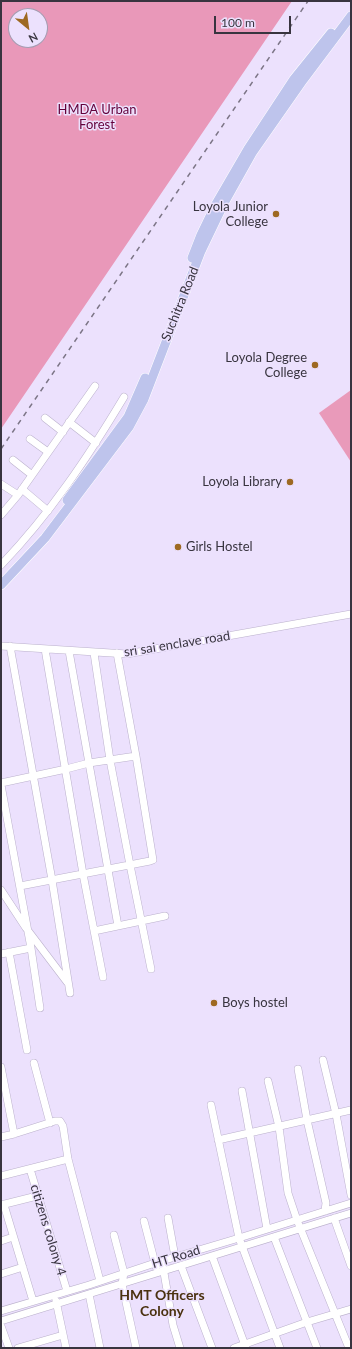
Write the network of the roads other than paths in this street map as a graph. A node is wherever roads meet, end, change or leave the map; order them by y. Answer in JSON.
{"nodes":[{"id":1,"x":351,"y":8,"type":"edge"},
{"id":2,"x":351,"y":16,"type":"edge"},
{"id":3,"x":321,"y":50,"type":"junction"},
{"id":4,"x":147,"y":380,"type":"junction"},
{"id":5,"x":95,"y":386,"type":"dead end"},
{"id":6,"x":124,"y":396,"type":"dead end"},
{"id":7,"x":45,"y":418,"type":"dead end"},
{"id":8,"x":69,"y":422,"type":"junction"},
{"id":9,"x":63,"y":432,"type":"junction"},
{"id":10,"x":30,"y":439,"type":"dead end"},
{"id":11,"x":96,"y":443,"type":"junction"},
{"id":12,"x":48,"y":452,"type":"junction"},
{"id":13,"x":13,"y":460,"type":"dead end"},
{"id":14,"x":32,"y":475,"type":"junction"},
{"id":15,"x":1,"y":484,"type":"edge"},
{"id":16,"x":22,"y":489,"type":"junction"},
{"id":17,"x":18,"y":495,"type":"junction"},
{"id":18,"x":48,"y":511,"type":"junction"},
{"id":19,"x":1,"y":515,"type":"edge"},
{"id":20,"x":1,"y":565,"type":"edge"},
{"id":21,"x":1,"y":576,"type":"edge"},
{"id":22,"x":1,"y":585,"type":"edge"},
{"id":23,"x":351,"y":614,"type":"edge"},
{"id":24,"x":1,"y":646,"type":"edge"},
{"id":25,"x":10,"y":646,"type":"junction"},
{"id":26,"x":45,"y":649,"type":"junction"},
{"id":27,"x":69,"y":651,"type":"junction"},
{"id":28,"x":94,"y":653,"type":"junction"},
{"id":29,"x":117,"y":653,"type":"junction"},
{"id":30,"x":136,"y":756,"type":"junction"},
{"id":31,"x":110,"y":760,"type":"junction"},
{"id":32,"x":89,"y":763,"type":"junction"},
{"id":33,"x":66,"y":769,"type":"junction"},
{"id":34,"x":32,"y":776,"type":"junction"},
{"id":35,"x":1,"y":784,"type":"edge"},
{"id":36,"x":130,"y":865,"type":"junction"},
{"id":37,"x":107,"y":869,"type":"junction"},
{"id":38,"x":83,"y":874,"type":"junction"},
{"id":39,"x":52,"y":880,"type":"junction"},
{"id":40,"x":20,"y":886,"type":"junction"},
{"id":41,"x":1,"y":890,"type":"edge"},
{"id":42,"x":165,"y":916,"type":"dead end"},
{"id":43,"x":141,"y":920,"type":"junction"},
{"id":44,"x":118,"y":926,"type":"junction"},
{"id":45,"x":26,"y":928,"type":"junction"},
{"id":46,"x":94,"y":931,"type":"junction"},
{"id":47,"x":31,"y":948,"type":"junction"},
{"id":48,"x":10,"y":952,"type":"junction"},
{"id":49,"x":1,"y":954,"type":"edge"},
{"id":50,"x":151,"y":969,"type":"dead end"},
{"id":51,"x":103,"y":977,"type":"dead end"},
{"id":52,"x":68,"y":983,"type":"junction"},
{"id":53,"x":70,"y":993,"type":"dead end"},
{"id":54,"x":40,"y":1008,"type":"dead end"},
{"id":55,"x":27,"y":1050,"type":"dead end"},
{"id":56,"x":323,"y":1060,"type":"dead end"},
{"id":57,"x":34,"y":1063,"type":"dead end"},
{"id":58,"x":1,"y":1067,"type":"edge"},
{"id":59,"x":298,"y":1069,"type":"dead end"},
{"id":60,"x":268,"y":1080,"type":"dead end"},
{"id":61,"x":242,"y":1090,"type":"dead end"},
{"id":62,"x":211,"y":1105,"type":"dead end"},
{"id":63,"x":351,"y":1110,"type":"edge"},
{"id":64,"x":336,"y":1114,"type":"junction"},
{"id":65,"x":307,"y":1120,"type":"junction"},
{"id":66,"x":50,"y":1123,"type":"junction"},
{"id":67,"x":279,"y":1126,"type":"junction"},
{"id":68,"x":250,"y":1133,"type":"junction"},
{"id":69,"x":14,"y":1134,"type":"junction"},
{"id":70,"x":1,"y":1137,"type":"edge"},
{"id":71,"x":218,"y":1140,"type":"junction"},
{"id":72,"x":68,"y":1159,"type":"junction"},
{"id":73,"x":30,"y":1169,"type":"junction"},
{"id":74,"x":1,"y":1176,"type":"edge"},
{"id":75,"x":351,"y":1195,"type":"edge"},
{"id":76,"x":37,"y":1196,"type":"junction"},
{"id":77,"x":351,"y":1203,"type":"edge"},
{"id":78,"x":2,"y":1205,"type":"edge"},
{"id":79,"x":325,"y":1211,"type":"junction"},
{"id":80,"x":351,"y":1213,"type":"edge"},
{"id":81,"x":168,"y":1218,"type":"dead end"},
{"id":82,"x":334,"y":1218,"type":"junction"},
{"id":83,"x":297,"y":1220,"type":"junction"},
{"id":84,"x":144,"y":1221,"type":"dead end"},
{"id":85,"x":301,"y":1228,"type":"junction"},
{"id":86,"x":267,"y":1229,"type":"junction"},
{"id":87,"x":114,"y":1235,"type":"dead end"},
{"id":88,"x":13,"y":1237,"type":"junction"},
{"id":89,"x":274,"y":1237,"type":"junction"},
{"id":90,"x":239,"y":1238,"type":"junction"},
{"id":91,"x":1,"y":1240,"type":"edge"},
{"id":92,"x":242,"y":1247,"type":"junction"},
{"id":93,"x":212,"y":1256,"type":"junction"},
{"id":94,"x":175,"y":1257,"type":"junction"},
{"id":95,"x":158,"y":1262,"type":"junction"},
{"id":96,"x":181,"y":1266,"type":"junction"},
{"id":97,"x":351,"y":1266,"type":"edge"},
{"id":98,"x":23,"y":1267,"type":"junction"},
{"id":99,"x":164,"y":1271,"type":"junction"},
{"id":100,"x":124,"y":1273,"type":"junction"},
{"id":101,"x":156,"y":1273,"type":"junction"},
{"id":102,"x":1,"y":1274,"type":"edge"},
{"id":103,"x":100,"y":1282,"type":"junction"},
{"id":104,"x":122,"y":1284,"type":"junction"},
{"id":105,"x":67,"y":1291,"type":"junction"},
{"id":106,"x":89,"y":1294,"type":"junction"},
{"id":107,"x":54,"y":1295,"type":"junction"},
{"id":108,"x":33,"y":1301,"type":"junction"},
{"id":109,"x":56,"y":1304,"type":"junction"},
{"id":110,"x":351,"y":1309,"type":"edge"},
{"id":111,"x":1,"y":1311,"type":"edge"},
{"id":112,"x":334,"y":1315,"type":"junction"},
{"id":113,"x":1,"y":1321,"type":"edge"},
{"id":114,"x":307,"y":1322,"type":"junction"},
{"id":115,"x":1,"y":1326,"type":"edge"},
{"id":116,"x":275,"y":1333,"type":"junction"},
{"id":117,"x":63,"y":1335,"type":"junction"},
{"id":118,"x":245,"y":1346,"type":"edge"},
{"id":119,"x":9,"y":1348,"type":"edge"},
{"id":120,"x":18,"y":1348,"type":"edge"},
{"id":121,"x":66,"y":1348,"type":"edge"},
{"id":122,"x":100,"y":1348,"type":"edge"},
{"id":123,"x":136,"y":1348,"type":"edge"},
{"id":124,"x":180,"y":1348,"type":"edge"},
{"id":125,"x":212,"y":1348,"type":"edge"},
{"id":126,"x":234,"y":1348,"type":"edge"},
{"id":127,"x":280,"y":1348,"type":"edge"},
{"id":128,"x":317,"y":1348,"type":"edge"},
{"id":129,"x":349,"y":1348,"type":"edge"}],
"edges":[{"from":1,"to":3,"type":"main road","name":"Suchitra Road"},
{"from":2,"to":3,"type":"main road","name":"Suchitra Road"},
{"from":3,"to":4,"type":"main road","name":"Suchitra Road"},
{"from":4,"to":21,"type":"main road","name":"Suchitra Road"},
{"from":4,"to":22,"type":"main road","name":"Suchitra Road"},
{"from":5,"to":8,"type":"street"},
{"from":6,"to":11,"type":"street"},
{"from":7,"to":9,"type":"street"},
{"from":8,"to":9,"type":"street"},
{"from":8,"to":11,"type":"street"},
{"from":9,"to":12,"type":"street"},
{"from":10,"to":12,"type":"street"},
{"from":11,"to":18,"type":"street"},
{"from":12,"to":14,"type":"street"},
{"from":13,"to":14,"type":"street"},
{"from":14,"to":16,"type":"street"},
{"from":15,"to":17,"type":"street"},
{"from":16,"to":17,"type":"street"},
{"from":16,"to":18,"type":"street"},
{"from":17,"to":19,"type":"street"},
{"from":18,"to":20,"type":"street"},
{"from":23,"to":29,"type":"street","name":"sri sai enclave road"},
{"from":24,"to":25,"type":"street","name":"sri sai enclave road"},
{"from":25,"to":26,"type":"street","name":"sri sai enclave road"},
{"from":25,"to":34,"type":"street"},
{"from":26,"to":27,"type":"street","name":"sri sai enclave road"},
{"from":26,"to":33,"type":"street"},
{"from":27,"to":28,"type":"street","name":"sri sai enclave road"},
{"from":27,"to":32,"type":"street"},
{"from":28,"to":29,"type":"street","name":"sri sai enclave road"},
{"from":28,"to":31,"type":"street"},
{"from":29,"to":30,"type":"street"},
{"from":30,"to":31,"type":"street"},
{"from":30,"to":36,"type":"street"},
{"from":31,"to":32,"type":"street"},
{"from":31,"to":36,"type":"street"},
{"from":32,"to":33,"type":"street"},
{"from":32,"to":37,"type":"street"},
{"from":33,"to":34,"type":"street"},
{"from":33,"to":38,"type":"street"},
{"from":34,"to":35,"type":"street"},
{"from":34,"to":39,"type":"street"},
{"from":35,"to":40,"type":"street"},
{"from":36,"to":37,"type":"street"},
{"from":36,"to":43,"type":"street"},
{"from":37,"to":38,"type":"street"},
{"from":37,"to":44,"type":"street"},
{"from":38,"to":39,"type":"street"},
{"from":38,"to":46,"type":"street"},
{"from":39,"to":40,"type":"street"},
{"from":39,"to":52,"type":"street"},
{"from":40,"to":45,"type":"street"},
{"from":41,"to":45,"type":"street"},
{"from":42,"to":43,"type":"street"},
{"from":43,"to":44,"type":"street"},
{"from":43,"to":50,"type":"street"},
{"from":44,"to":46,"type":"street"},
{"from":45,"to":47,"type":"street"},
{"from":45,"to":52,"type":"street"},
{"from":46,"to":51,"type":"street"},
{"from":47,"to":48,"type":"street"},
{"from":47,"to":54,"type":"street"},
{"from":48,"to":49,"type":"street"},
{"from":48,"to":55,"type":"street"},
{"from":52,"to":53,"type":"street"},
{"from":56,"to":64,"type":"street"},
{"from":57,"to":66,"type":"street"},
{"from":58,"to":69,"type":"street"},
{"from":59,"to":65,"type":"street"},
{"from":60,"to":67,"type":"street"},
{"from":61,"to":68,"type":"street"},
{"from":62,"to":71,"type":"street"},
{"from":63,"to":64,"type":"street"},
{"from":64,"to":65,"type":"street"},
{"from":64,"to":75,"type":"street"},
{"from":65,"to":67,"type":"street"},
{"from":65,"to":79,"type":"street"},
{"from":66,"to":69,"type":"street"},
{"from":66,"to":72,"type":"street"},
{"from":67,"to":68,"type":"street"},
{"from":67,"to":83,"type":"street"},
{"from":68,"to":71,"type":"street"},
{"from":68,"to":86,"type":"street"},
{"from":69,"to":70,"type":"street"},
{"from":71,"to":90,"type":"street"},
{"from":72,"to":73,"type":"street"},
{"from":72,"to":103,"type":"street"},
{"from":73,"to":74,"type":"street"},
{"from":73,"to":76,"type":"street","name":"citizens colony 4"},
{"from":76,"to":78,"type":"street"},
{"from":76,"to":105,"type":"street","name":"citizens colony 4"},
{"from":77,"to":79,"type":"street","name":"HT Road"},
{"from":78,"to":88,"type":"street"},
{"from":79,"to":83,"type":"street","name":"HT Road"},
{"from":80,"to":82,"type":"street","name":"HT Road"},
{"from":81,"to":94,"type":"street"},
{"from":82,"to":85,"type":"street","name":"HT Road"},
{"from":82,"to":97,"type":"street"},
{"from":83,"to":85,"type":"street"},
{"from":83,"to":86,"type":"street","name":"HT Road"},
{"from":84,"to":95,"type":"street"},
{"from":85,"to":89,"type":"street","name":"HT Road"},
{"from":85,"to":112,"type":"street"},
{"from":86,"to":90,"type":"street","name":"HT Road"},
{"from":87,"to":100,"type":"street"},
{"from":88,"to":91,"type":"street"},
{"from":88,"to":98,"type":"street"},
{"from":89,"to":92,"type":"street","name":"HT Road"},
{"from":89,"to":114,"type":"street"},
{"from":90,"to":92,"type":"street"},
{"from":90,"to":94,"type":"street","name":"HT Road"},
{"from":92,"to":93,"type":"street","name":"HT Road"},
{"from":92,"to":116,"type":"street"},
{"from":93,"to":96,"type":"street","name":"HT Road"},
{"from":93,"to":118,"type":"street"},
{"from":94,"to":95,"type":"street","name":"HT Road"},
{"from":95,"to":99,"type":"street"},
{"from":95,"to":100,"type":"street","name":"HT Road"},
{"from":95,"to":101,"type":"street"},
{"from":96,"to":99,"type":"street","name":"HT Road"},
{"from":96,"to":125,"type":"street"},
{"from":98,"to":102,"type":"street"},
{"from":98,"to":108,"type":"street"},
{"from":99,"to":101,"type":"street","name":"HT Road"},
{"from":99,"to":124,"type":"street"},
{"from":100,"to":103,"type":"street","name":"HT Road"},
{"from":100,"to":104,"type":"street"},
{"from":101,"to":104,"type":"street","name":"HT Road"},
{"from":103,"to":105,"type":"street","name":"HT Road"},
{"from":104,"to":106,"type":"street","name":"HT Road"},
{"from":104,"to":123,"type":"street"},
{"from":105,"to":107,"type":"street","name":"HT Road"},
{"from":106,"to":109,"type":"street","name":"HT Road"},
{"from":106,"to":122,"type":"street"},
{"from":107,"to":108,"type":"street","name":"HT Road"},
{"from":107,"to":109,"type":"street"},
{"from":108,"to":111,"type":"street","name":"HT Road"},
{"from":109,"to":113,"type":"street","name":"HT Road"},
{"from":109,"to":117,"type":"street"},
{"from":110,"to":112,"type":"street"},
{"from":112,"to":114,"type":"street"},
{"from":112,"to":129,"type":"street"},
{"from":114,"to":116,"type":"street"},
{"from":114,"to":128,"type":"street"},
{"from":115,"to":119,"type":"street"},
{"from":116,"to":118,"type":"street"},
{"from":116,"to":127,"type":"street"},
{"from":117,"to":120,"type":"street"},
{"from":117,"to":121,"type":"street"},
{"from":118,"to":126,"type":"street"}]}
